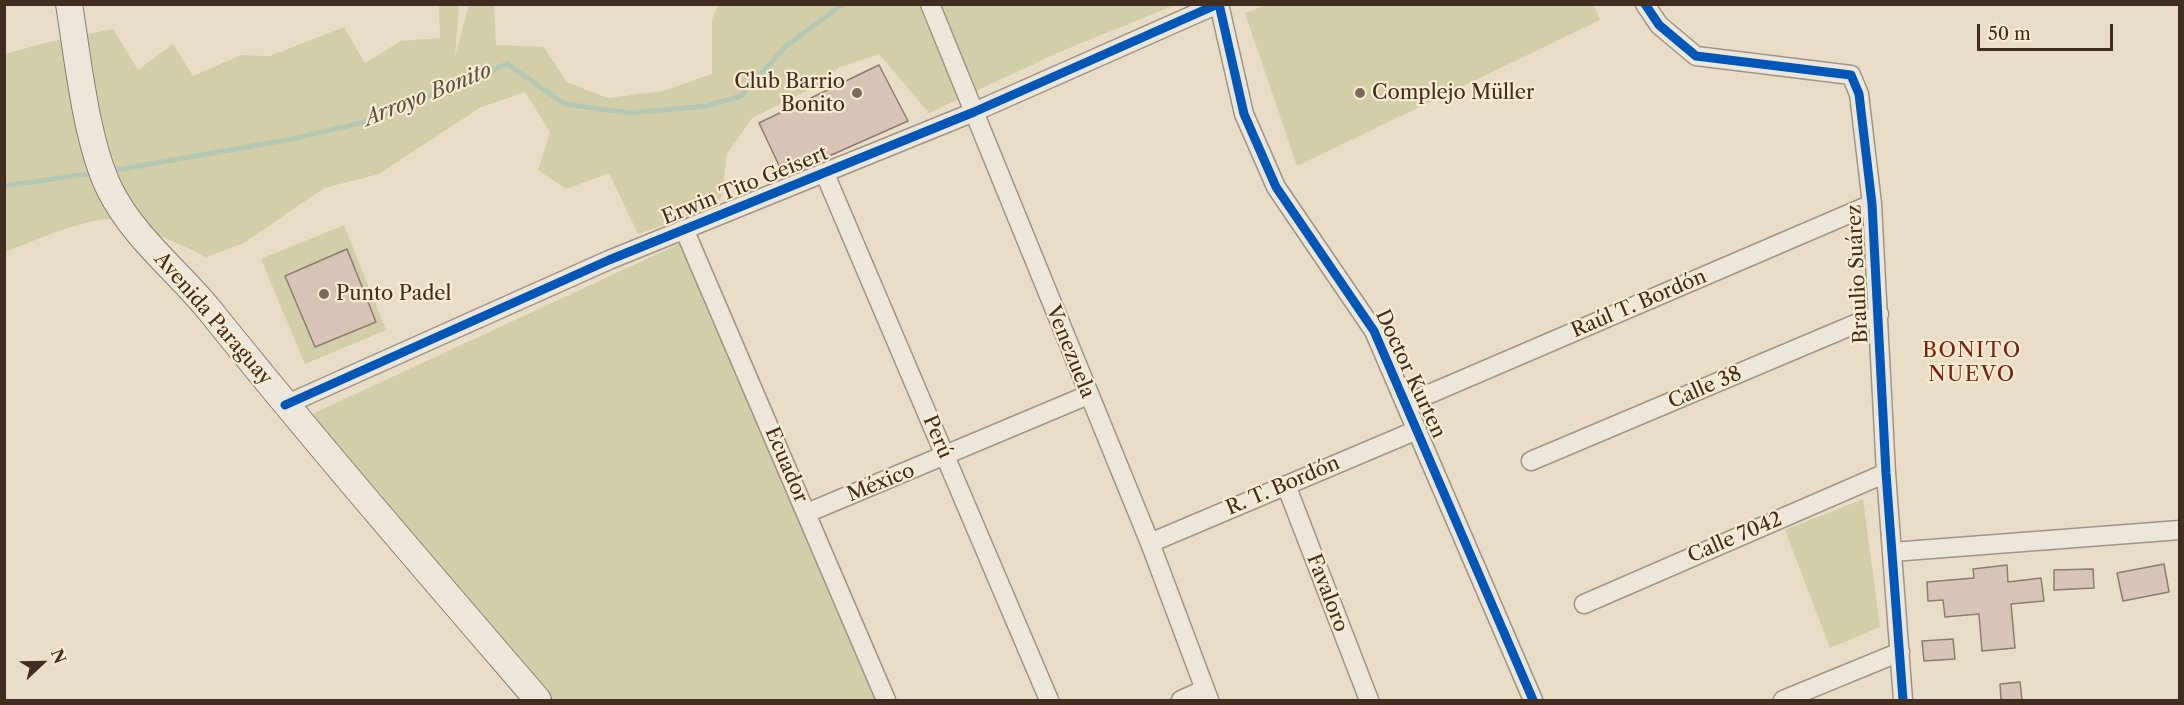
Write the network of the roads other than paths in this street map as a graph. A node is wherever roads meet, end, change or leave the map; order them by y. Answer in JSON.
{"nodes":[{"id":1,"x":69,"y":4,"type":"edge"},
{"id":2,"x":930,"y":4,"type":"edge"},
{"id":3,"x":1219,"y":4,"type":"edge"},
{"id":4,"x":1645,"y":4,"type":"edge"},
{"id":5,"x":974,"y":112,"type":"junction"},
{"id":6,"x":825,"y":174,"type":"junction"},
{"id":7,"x":1872,"y":204,"type":"junction"},
{"id":8,"x":684,"y":229,"type":"junction"},
{"id":9,"x":1879,"y":314,"type":"junction"},
{"id":10,"x":1088,"y":395,"type":"junction"},
{"id":11,"x":1406,"y":404,"type":"junction"},
{"id":12,"x":285,"y":405,"type":"junction"},
{"id":13,"x":1417,"y":430,"type":"junction"},
{"id":14,"x":946,"y":457,"type":"junction"},
{"id":15,"x":1531,"y":461,"type":"dead end"},
{"id":16,"x":1886,"y":473,"type":"junction"},
{"id":17,"x":1286,"y":484,"type":"junction"},
{"id":18,"x":807,"y":513,"type":"junction"},
{"id":19,"x":2180,"y":530,"type":"edge"},
{"id":20,"x":1150,"y":543,"type":"junction"},
{"id":21,"x":1892,"y":552,"type":"junction"},
{"id":22,"x":1584,"y":604,"type":"dead end"},
{"id":23,"x":1900,"y":652,"type":"junction"},
{"id":24,"x":1207,"y":695,"type":"edge"},
{"id":25,"x":538,"y":700,"type":"edge"},
{"id":26,"x":886,"y":700,"type":"edge"},
{"id":27,"x":1049,"y":700,"type":"edge"},
{"id":28,"x":1181,"y":700,"type":"edge"},
{"id":29,"x":1369,"y":700,"type":"edge"},
{"id":30,"x":1533,"y":700,"type":"edge"},
{"id":31,"x":1783,"y":700,"type":"edge"},
{"id":32,"x":1903,"y":700,"type":"edge"}],
"edges":[{"from":1,"to":12,"type":"main road","name":"Avenida Paraguay"},
{"from":2,"to":5,"type":"street","name":"Venezuela"},
{"from":3,"to":5,"type":"street","name":"Erwin Tito Geisert"},
{"from":3,"to":11,"type":"street","name":"Doctor Kurten"},
{"from":4,"to":7,"type":"street","name":"Braulio Suárez"},
{"from":5,"to":6,"type":"street","name":"Erwin Tito Geisert"},
{"from":5,"to":10,"type":"street","name":"Venezuela"},
{"from":6,"to":8,"type":"street","name":"Erwin Tito Geisert"},
{"from":6,"to":14,"type":"street","name":"Perú"},
{"from":7,"to":9,"type":"street","name":"Braulio Suárez"},
{"from":7,"to":11,"type":"street","name":"Raúl T. Bordón"},
{"from":8,"to":12,"type":"street","name":"Erwin Tito Geisert"},
{"from":8,"to":18,"type":"street","name":"Ecuador"},
{"from":9,"to":15,"type":"street","name":"Calle 38"},
{"from":9,"to":16,"type":"street","name":"Braulio Suárez"},
{"from":10,"to":14,"type":"street","name":"México"},
{"from":10,"to":20,"type":"street","name":"Venezuela"},
{"from":11,"to":13,"type":"street","name":"Doctor Kurten"},
{"from":12,"to":25,"type":"main road","name":"Avenida Paraguay"},
{"from":13,"to":17,"type":"street","name":"R. T. Bordón"},
{"from":13,"to":30,"type":"street","name":"Doctor Kurten"},
{"from":14,"to":18,"type":"street","name":"México"},
{"from":14,"to":27,"type":"street","name":"Perú"},
{"from":16,"to":21,"type":"street","name":"Braulio Suárez"},
{"from":16,"to":22,"type":"street","name":"Calle 7042"},
{"from":17,"to":20,"type":"street","name":"R. T. Bordón"},
{"from":17,"to":29,"type":"street","name":"Favaloro"},
{"from":18,"to":26,"type":"street","name":"Ecuador"},
{"from":19,"to":21,"type":"street"},
{"from":20,"to":24,"type":"street","name":"Venezuela"},
{"from":21,"to":23,"type":"street","name":"Braulio Suárez"},
{"from":23,"to":31,"type":"street"},
{"from":23,"to":32,"type":"street","name":"Braulio Suárez"},
{"from":24,"to":28,"type":"street"}]}
